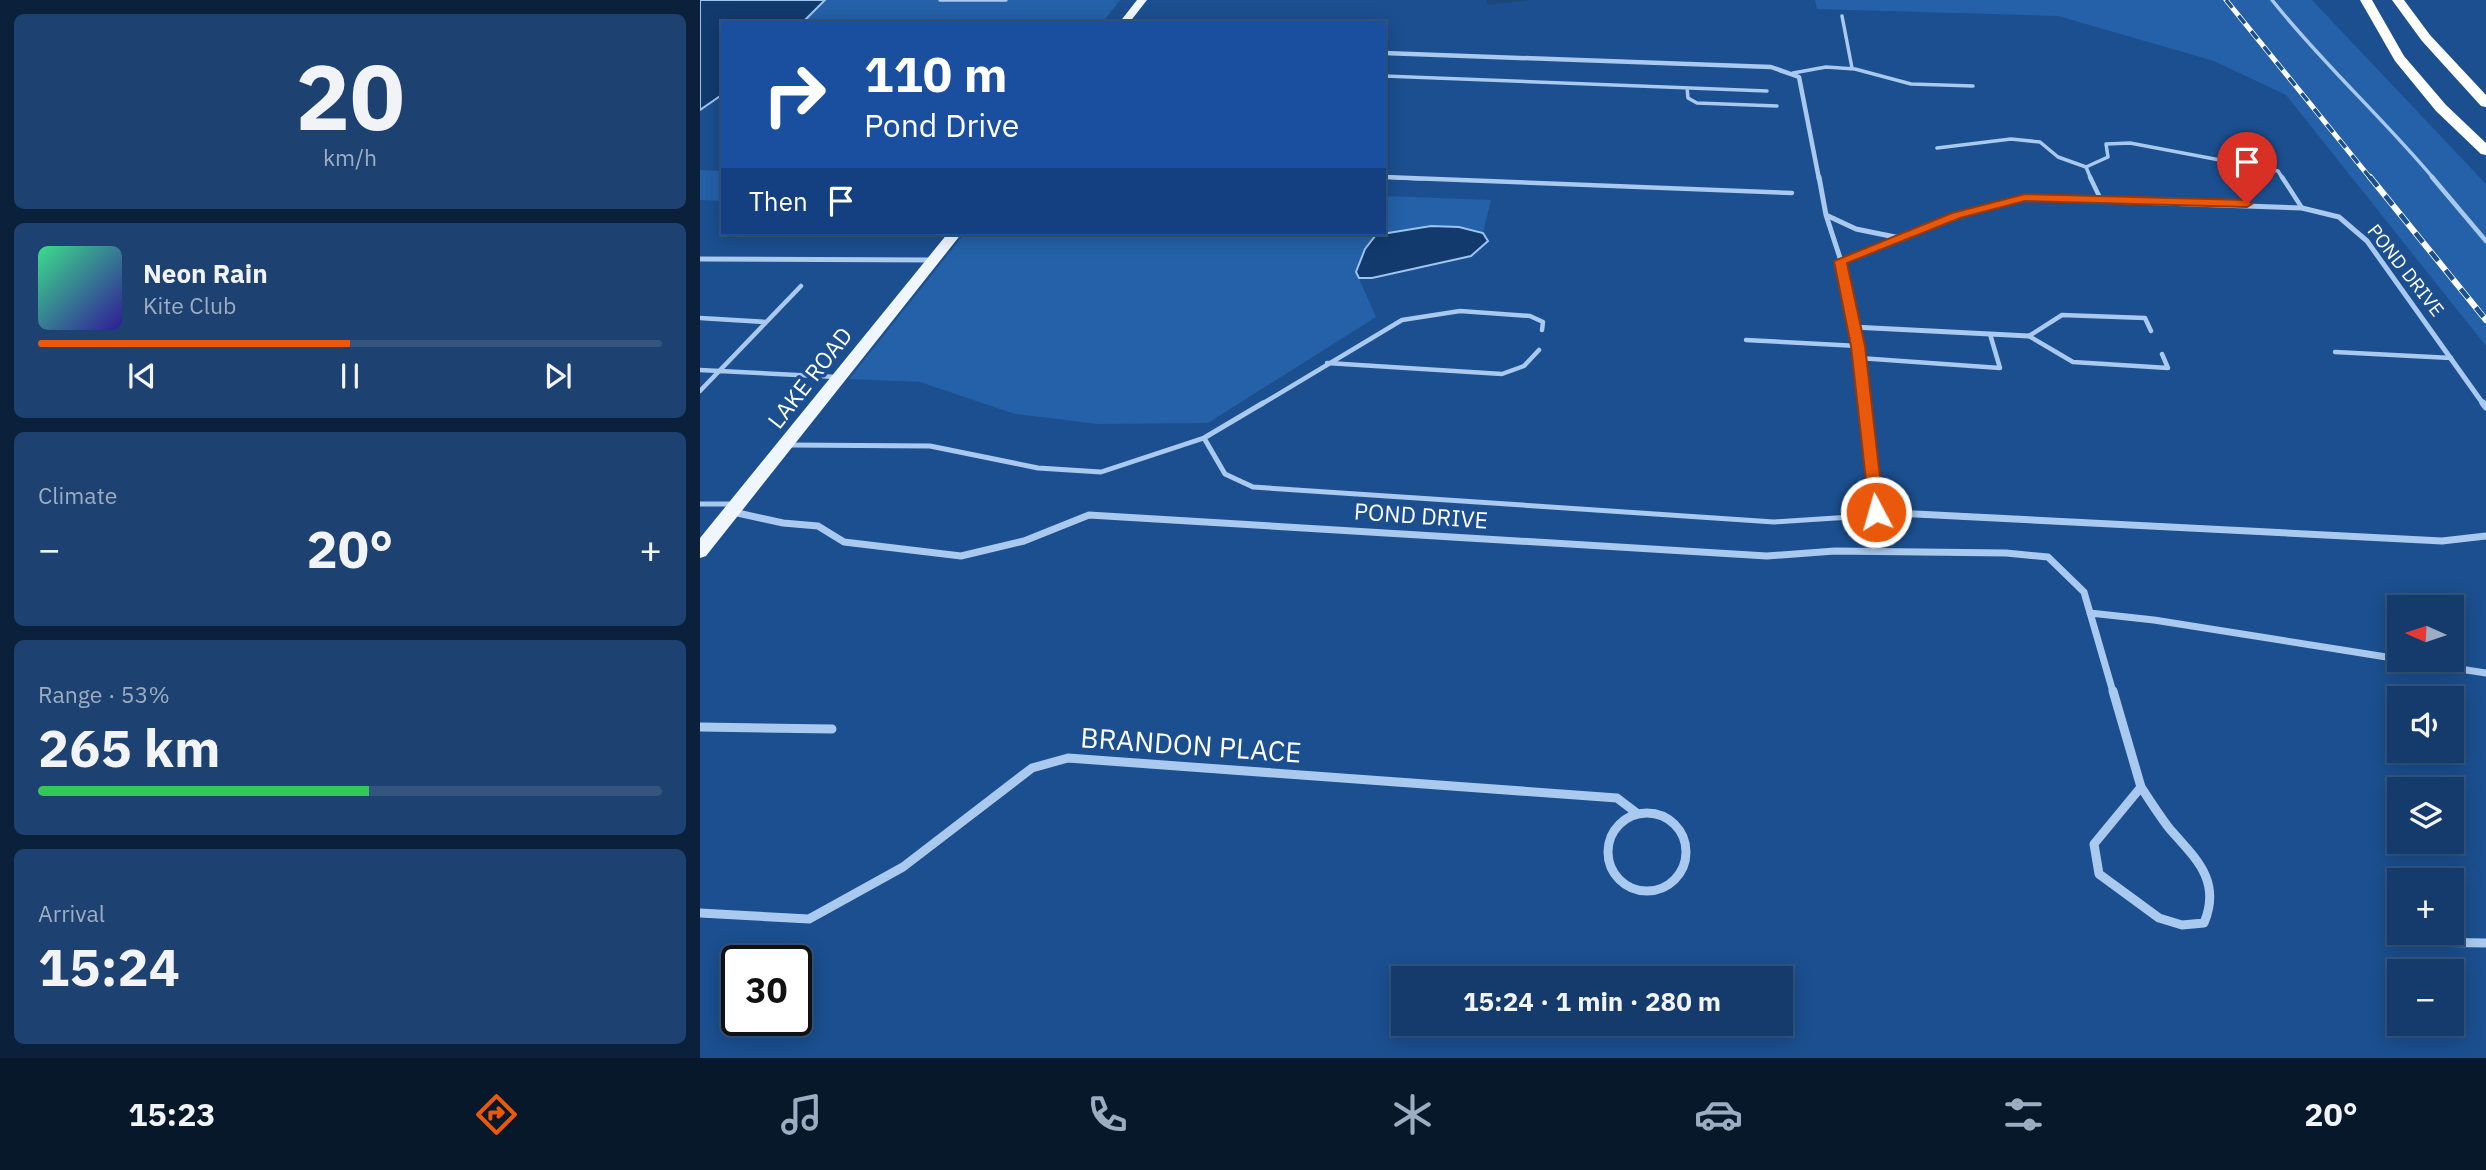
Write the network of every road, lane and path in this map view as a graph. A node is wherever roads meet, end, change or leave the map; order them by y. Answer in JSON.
{"nodes":[{"id":1,"x":940,"y":0,"type":"edge"},
{"id":2,"x":1006,"y":0,"type":"edge"},
{"id":3,"x":1143,"y":0,"type":"edge"},
{"id":4,"x":2272,"y":0,"type":"edge"},
{"id":5,"x":2366,"y":0,"type":"edge"},
{"id":6,"x":2398,"y":0,"type":"edge"},
{"id":7,"x":1842,"y":16,"type":"dead end"},
{"id":8,"x":1126,"y":21,"type":"edge"},
{"id":9,"x":1386,"y":53,"type":"edge"},
{"id":10,"x":1852,"y":68,"type":"junction"},
{"id":11,"x":1793,"y":72,"type":"junction"},
{"id":12,"x":1386,"y":76,"type":"edge"},
{"id":13,"x":1973,"y":86,"type":"dead end"},
{"id":14,"x":1687,"y":88,"type":"junction"},
{"id":15,"x":1767,"y":91,"type":"dead end"},
{"id":16,"x":2486,"y":103,"type":"edge"},
{"id":17,"x":1777,"y":106,"type":"dead end"},
{"id":18,"x":1937,"y":148,"type":"dead end"},
{"id":19,"x":2486,"y":151,"type":"edge"},
{"id":20,"x":2086,"y":167,"type":"junction"},
{"id":21,"x":1386,"y":177,"type":"edge"},
{"id":22,"x":1792,"y":193,"type":"dead end"},
{"id":23,"x":2101,"y":200,"type":"junction"},
{"id":24,"x":2302,"y":208,"type":"junction"},
{"id":25,"x":1826,"y":215,"type":"junction"},
{"id":26,"x":954,"y":235,"type":"edge"},
{"id":27,"x":1901,"y":238,"type":"junction"},
{"id":28,"x":2486,"y":241,"type":"edge"},
{"id":29,"x":700,"y":259,"type":"edge"},
{"id":30,"x":934,"y":260,"type":"junction"},
{"id":31,"x":1840,"y":261,"type":"junction"},
{"id":32,"x":801,"y":286,"type":"dead end"},
{"id":33,"x":700,"y":318,"type":"edge"},
{"id":34,"x":766,"y":322,"type":"junction"},
{"id":35,"x":1853,"y":327,"type":"junction"},
{"id":36,"x":1542,"y":330,"type":"dead end"},
{"id":37,"x":2151,"y":331,"type":"dead end"},
{"id":38,"x":1990,"y":334,"type":"junction"},
{"id":39,"x":2029,"y":336,"type":"junction"},
{"id":40,"x":1746,"y":340,"type":"dead end"},
{"id":41,"x":1858,"y":346,"type":"junction"},
{"id":42,"x":1539,"y":350,"type":"dead end"},
{"id":43,"x":2334,"y":352,"type":"dead end"},
{"id":44,"x":2162,"y":354,"type":"dead end"},
{"id":45,"x":1860,"y":358,"type":"junction"},
{"id":46,"x":2451,"y":358,"type":"junction"},
{"id":47,"x":1326,"y":363,"type":"junction"},
{"id":48,"x":700,"y":370,"type":"edge"},
{"id":49,"x":720,"y":371,"type":"junction"},
{"id":50,"x":840,"y":377,"type":"junction"},
{"id":51,"x":700,"y":391,"type":"edge"},
{"id":52,"x":2486,"y":407,"type":"edge"},
{"id":53,"x":1204,"y":438,"type":"junction"},
{"id":54,"x":786,"y":445,"type":"junction"},
{"id":55,"x":700,"y":504,"type":"edge"},
{"id":56,"x":736,"y":508,"type":"junction"},
{"id":57,"x":1876,"y":512,"type":"junction"},
{"id":58,"x":2486,"y":536,"type":"edge"},
{"id":59,"x":700,"y":551,"type":"edge"},
{"id":60,"x":2090,"y":612,"type":"junction"},
{"id":61,"x":2387,"y":657,"type":"edge"},
{"id":62,"x":2464,"y":669,"type":"edge"},
{"id":63,"x":2486,"y":673,"type":"edge"},
{"id":64,"x":700,"y":727,"type":"edge"},
{"id":65,"x":832,"y":729,"type":"dead end"},
{"id":66,"x":2141,"y":787,"type":"junction"},
{"id":67,"x":1638,"y":814,"type":"junction"},
{"id":68,"x":700,"y":913,"type":"edge"},
{"id":69,"x":2464,"y":943,"type":"edge"},
{"id":70,"x":2486,"y":943,"type":"edge"}],
"edges":[{"from":1,"to":2,"type":"lane"},
{"from":3,"to":8,"type":"main road"},
{"from":4,"to":28,"type":"lane"},
{"from":5,"to":19,"type":"highway"},
{"from":6,"to":16,"type":"highway"},
{"from":7,"to":10,"type":"lane"},
{"from":9,"to":11,"type":"street"},
{"from":10,"to":11,"type":"lane"},
{"from":10,"to":13,"type":"lane"},
{"from":11,"to":25,"type":"street"},
{"from":12,"to":14,"type":"lane"},
{"from":14,"to":15,"type":"lane"},
{"from":14,"to":17,"type":"lane"},
{"from":18,"to":20,"type":"lane"},
{"from":20,"to":23,"type":"lane"},
{"from":20,"to":24,"type":"lane"},
{"from":21,"to":22,"type":"lane"},
{"from":23,"to":24,"type":"street","name":"POND DRIVE"},
{"from":23,"to":27,"type":"street","name":"POND DRIVE"},
{"from":24,"to":46,"type":"street","name":"POND DRIVE"},
{"from":25,"to":27,"type":"street"},
{"from":25,"to":31,"type":"street"},
{"from":26,"to":30,"type":"main road","name":"LAKE ROAD"},
{"from":27,"to":31,"type":"street","name":"POND DRIVE"},
{"from":29,"to":30,"type":"street"},
{"from":30,"to":50,"type":"main road","name":"LAKE ROAD"},
{"from":31,"to":35,"type":"street"},
{"from":32,"to":34,"type":"lane"},
{"from":33,"to":34,"type":"lane"},
{"from":34,"to":49,"type":"lane"},
{"from":35,"to":38,"type":"street"},
{"from":35,"to":41,"type":"street"},
{"from":36,"to":47,"type":"lane"},
{"from":37,"to":39,"type":"lane"},
{"from":38,"to":39,"type":"street"},
{"from":38,"to":45,"type":"lane"},
{"from":39,"to":44,"type":"lane"},
{"from":40,"to":41,"type":"lane"},
{"from":41,"to":45,"type":"street"},
{"from":42,"to":47,"type":"lane"},
{"from":43,"to":46,"type":"lane"},
{"from":45,"to":57,"type":"street"},
{"from":46,"to":52,"type":"street","name":"POND DRIVE"},
{"from":47,"to":53,"type":"lane"},
{"from":48,"to":49,"type":"lane"},
{"from":49,"to":50,"type":"lane"},
{"from":49,"to":51,"type":"lane"},
{"from":50,"to":54,"type":"main road","name":"LAKE ROAD"},
{"from":53,"to":54,"type":"lane"},
{"from":53,"to":57,"type":"lane"},
{"from":54,"to":56,"type":"main road","name":"LAKE ROAD"},
{"from":55,"to":56,"type":"lane"},
{"from":56,"to":59,"type":"main road","name":"LAKE ROAD"},
{"from":56,"to":60,"type":"street","name":"POND DRIVE"},
{"from":57,"to":58,"type":"street"},
{"from":60,"to":61,"type":"street"},
{"from":60,"to":66,"type":"street","name":"POND DRIVE"},
{"from":62,"to":63,"type":"street"},
{"from":64,"to":65,"type":"street"},
{"from":66,"to":66,"type":"street","name":"POND DRIVE"},
{"from":67,"to":67,"type":"street"},
{"from":67,"to":68,"type":"street","name":"BRANDON PLACE"},
{"from":69,"to":70,"type":"street"}]}
